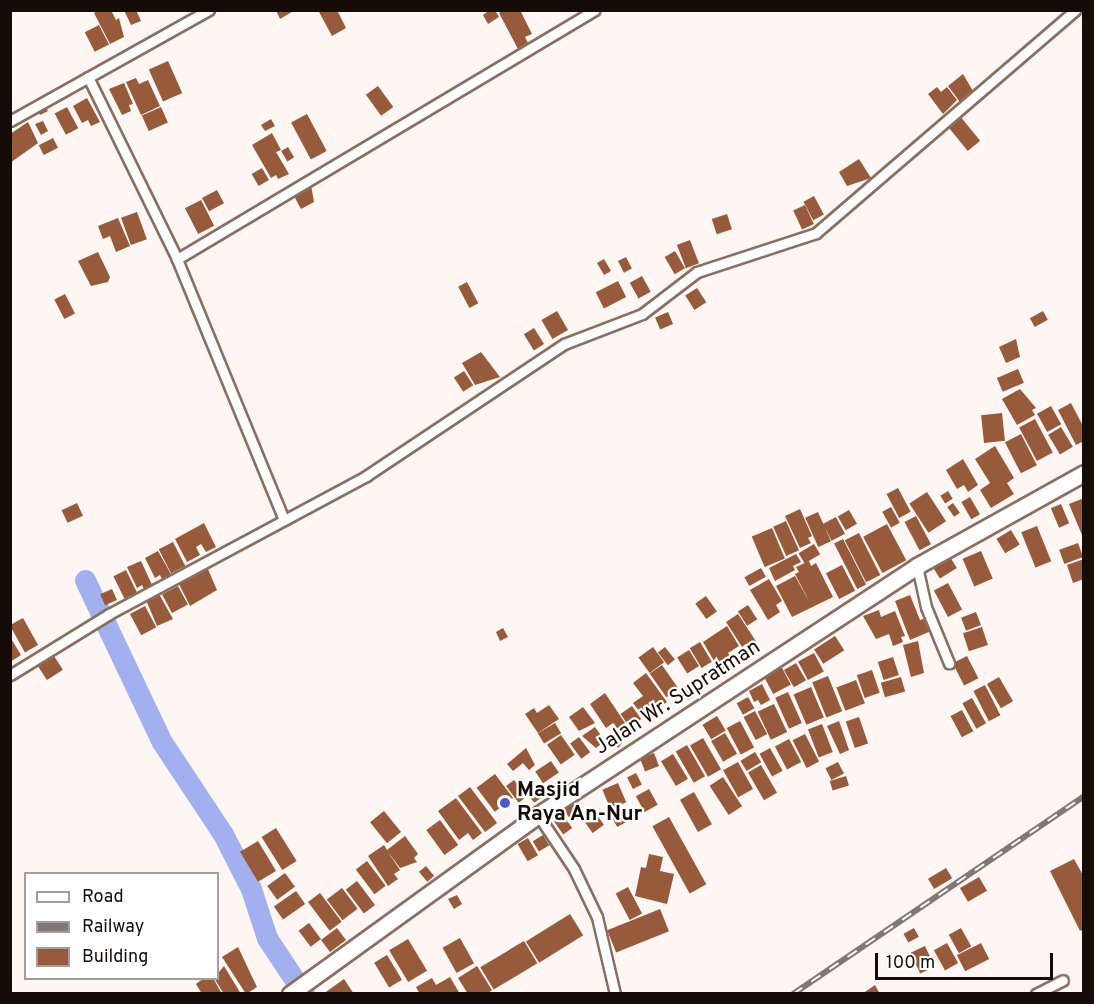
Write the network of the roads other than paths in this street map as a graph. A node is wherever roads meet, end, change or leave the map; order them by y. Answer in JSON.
{"nodes":[{"id":1,"x":209,"y":10,"type":"edge"},
{"id":2,"x":594,"y":10,"type":"edge"},
{"id":3,"x":1075,"y":10,"type":"edge"},
{"id":4,"x":88,"y":77,"type":"junction"},
{"id":5,"x":10,"y":121,"type":"edge"},
{"id":6,"x":177,"y":259,"type":"junction"},
{"id":7,"x":1083,"y":473,"type":"edge"},
{"id":8,"x":284,"y":520,"type":"junction"},
{"id":9,"x":917,"y":566,"type":"junction"},
{"id":10,"x":949,"y":663,"type":"dead end"},
{"id":11,"x":10,"y":675,"type":"edge"},
{"id":12,"x":538,"y":815,"type":"junction"},
{"id":13,"x":1063,"y":980,"type":"dead end"},
{"id":14,"x":290,"y":993,"type":"edge"},
{"id":15,"x":615,"y":993,"type":"edge"},
{"id":16,"x":1036,"y":993,"type":"edge"}],
"edges":[{"from":1,"to":4,"type":"street"},
{"from":2,"to":6,"type":"street"},
{"from":3,"to":8,"type":"street"},
{"from":4,"to":5,"type":"street"},
{"from":4,"to":6,"type":"street"},
{"from":6,"to":8,"type":"street"},
{"from":7,"to":9,"type":"main road","name":"Jalan Wr. Supratman"},
{"from":8,"to":11,"type":"street"},
{"from":9,"to":10,"type":"street"},
{"from":9,"to":12,"type":"main road","name":"Jalan Wr. Supratman"},
{"from":12,"to":14,"type":"main road","name":"Jalan Wr. Supratman"},
{"from":12,"to":15,"type":"street"},
{"from":13,"to":16,"type":"street"}]}
